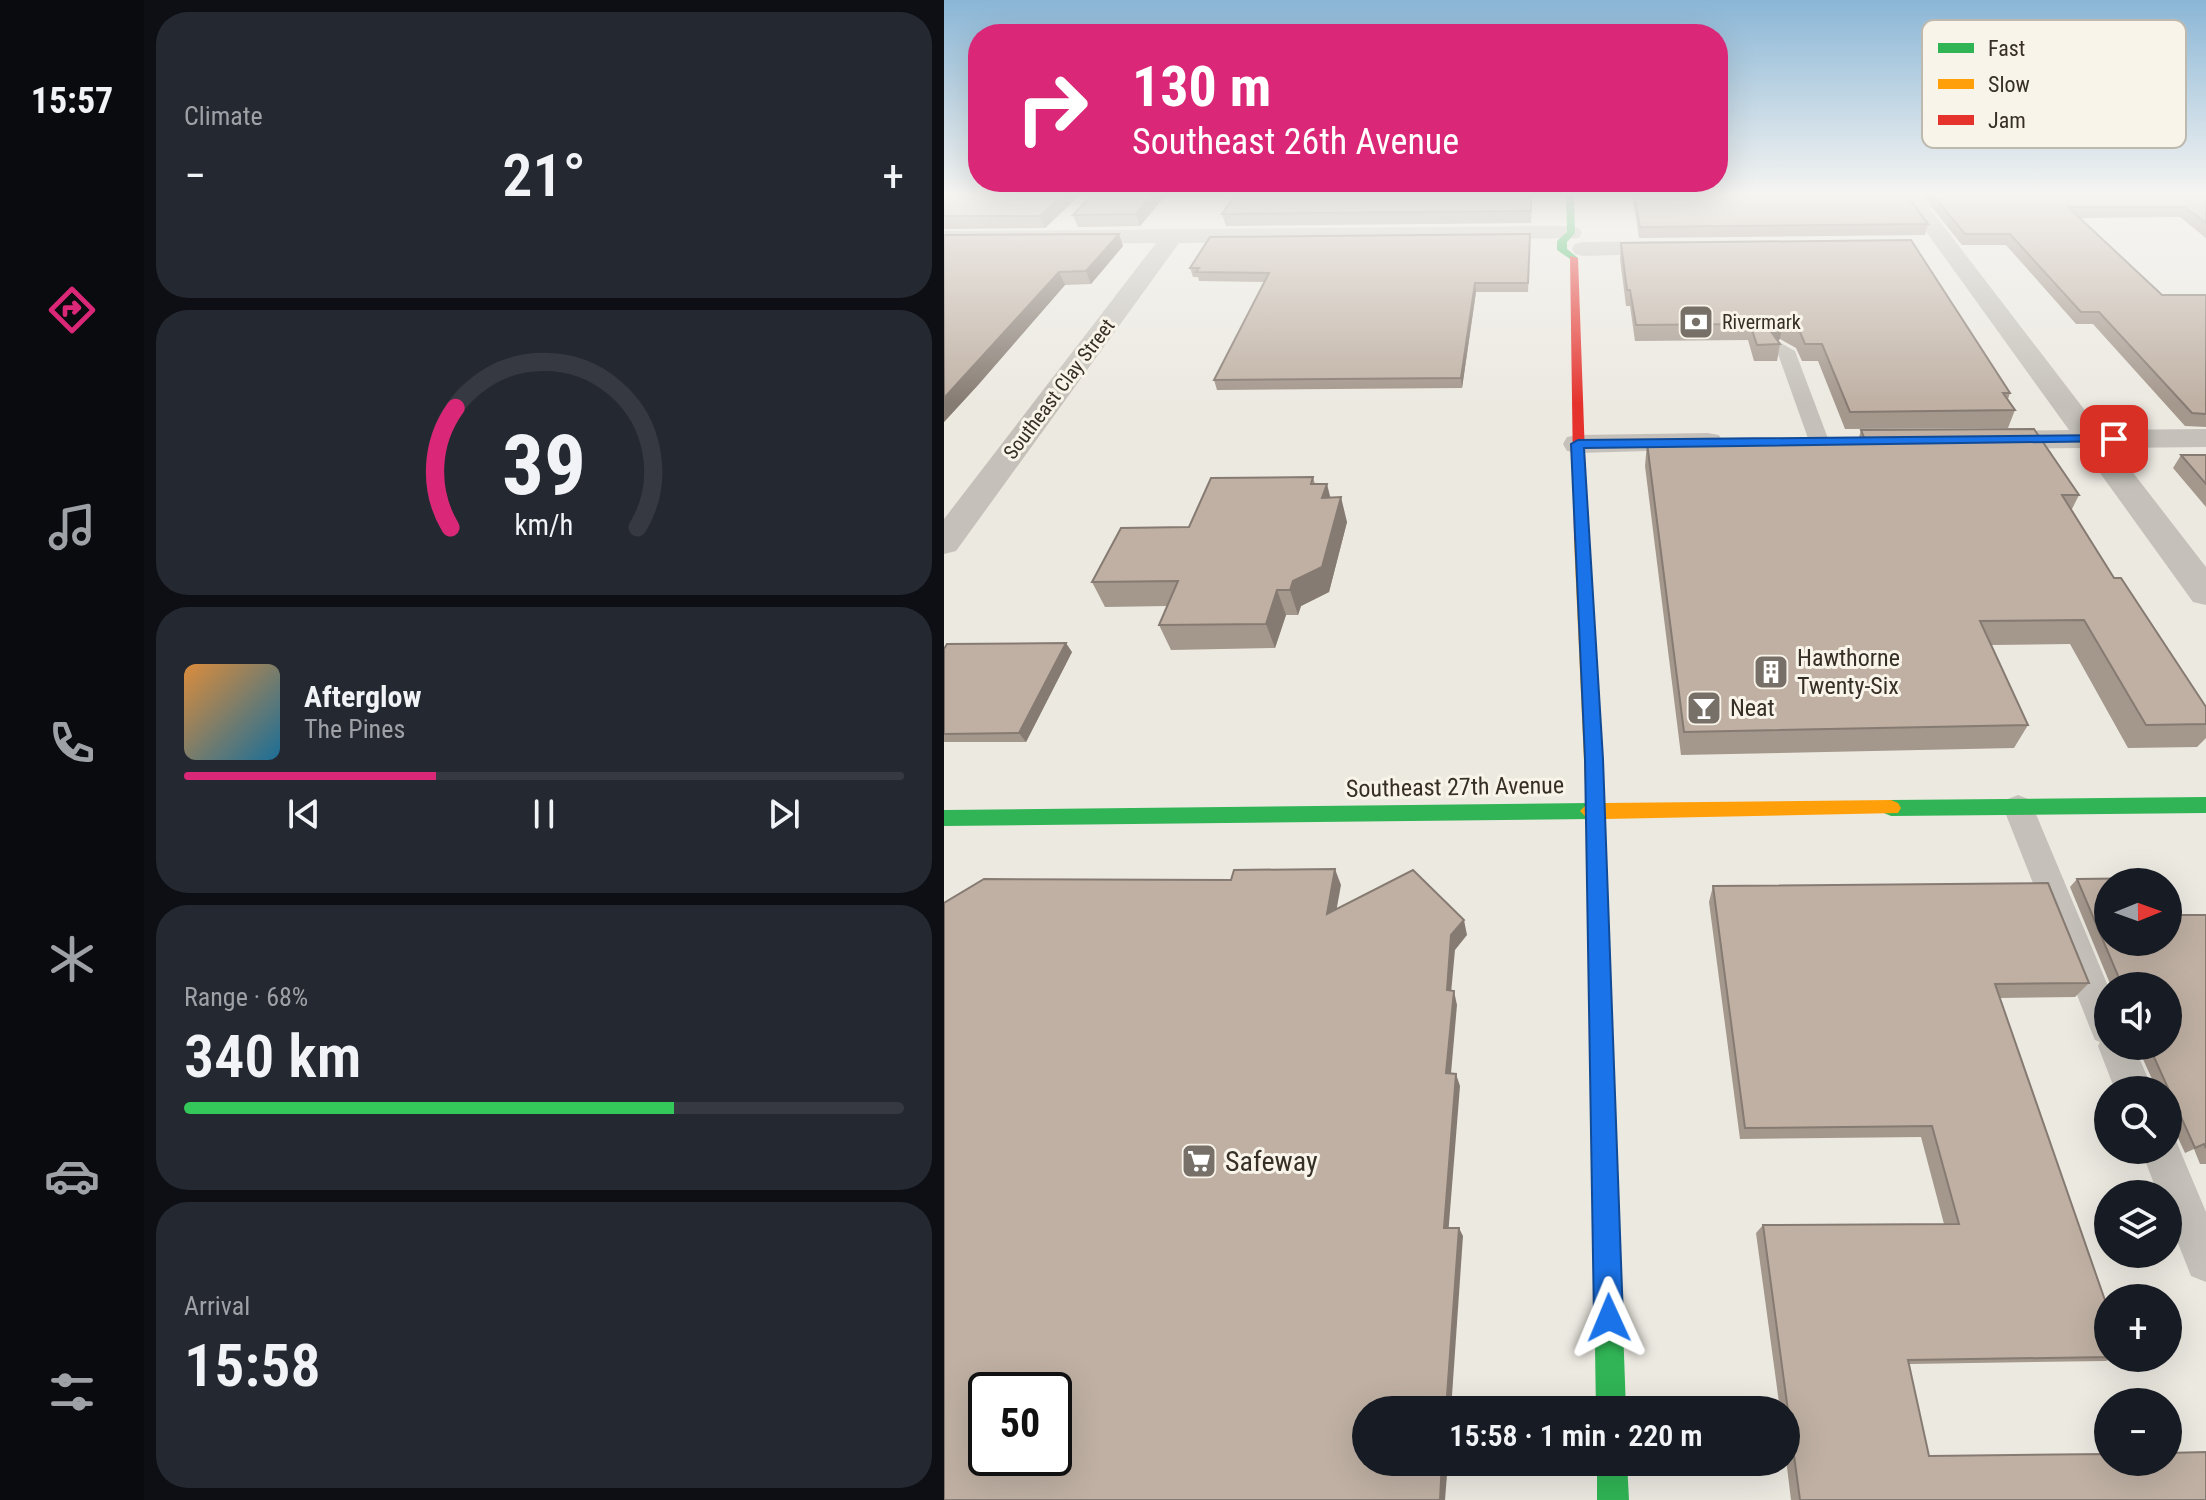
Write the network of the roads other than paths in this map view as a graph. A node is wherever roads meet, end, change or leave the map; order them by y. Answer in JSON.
{"nodes":[{"id":1,"x":1151,"y":264,"type":"edge"},
{"id":2,"x":1576,"y":264,"type":"edge"},
{"id":3,"x":1961,"y":264,"type":"edge"},
{"id":4,"x":1779,"y":347,"type":"edge"},
{"id":5,"x":2206,"y":438,"type":"edge"},
{"id":6,"x":2092,"y":439,"type":"junction"},
{"id":7,"x":1957,"y":440,"type":"edge"},
{"id":8,"x":1819,"y":441,"type":"edge"},
{"id":9,"x":1743,"y":442,"type":"edge"},
{"id":10,"x":1578,"y":444,"type":"junction"},
{"id":11,"x":944,"y":543,"type":"edge"},
{"id":12,"x":2206,"y":593,"type":"edge"},
{"id":13,"x":2206,"y":805,"type":"edge"},
{"id":14,"x":2018,"y":807,"type":"junction"},
{"id":15,"x":1595,"y":810,"type":"junction"},
{"id":16,"x":944,"y":818,"type":"edge"},
{"id":17,"x":2094,"y":994,"type":"edge"},
{"id":18,"x":2166,"y":1164,"type":"edge"},
{"id":19,"x":2206,"y":1261,"type":"edge"},
{"id":20,"x":1611,"y":1396,"type":"edge"},
{"id":21,"x":1612,"y":1476,"type":"edge"},
{"id":22,"x":1613,"y":1500,"type":"edge"}],
"edges":[{"from":1,"to":11,"type":"street","name":"Southeast Clay Street"},
{"from":2,"to":10,"type":"main road"},
{"from":3,"to":6,"type":"street"},
{"from":4,"to":8,"type":"lane"},
{"from":5,"to":6,"type":"street"},
{"from":6,"to":7,"type":"street"},
{"from":6,"to":12,"type":"street"},
{"from":9,"to":10,"type":"street"},
{"from":10,"to":15,"type":"main road"},
{"from":13,"to":14,"type":"main road","name":"Southeast 27th Avenue"},
{"from":14,"to":15,"type":"main road","name":"Southeast 27th Avenue"},
{"from":14,"to":17,"type":"lane"},
{"from":15,"to":16,"type":"main road","name":"Southeast 27th Avenue"},
{"from":15,"to":20,"type":"main road"},
{"from":18,"to":19,"type":"lane"},
{"from":21,"to":22,"type":"main road"}]}
